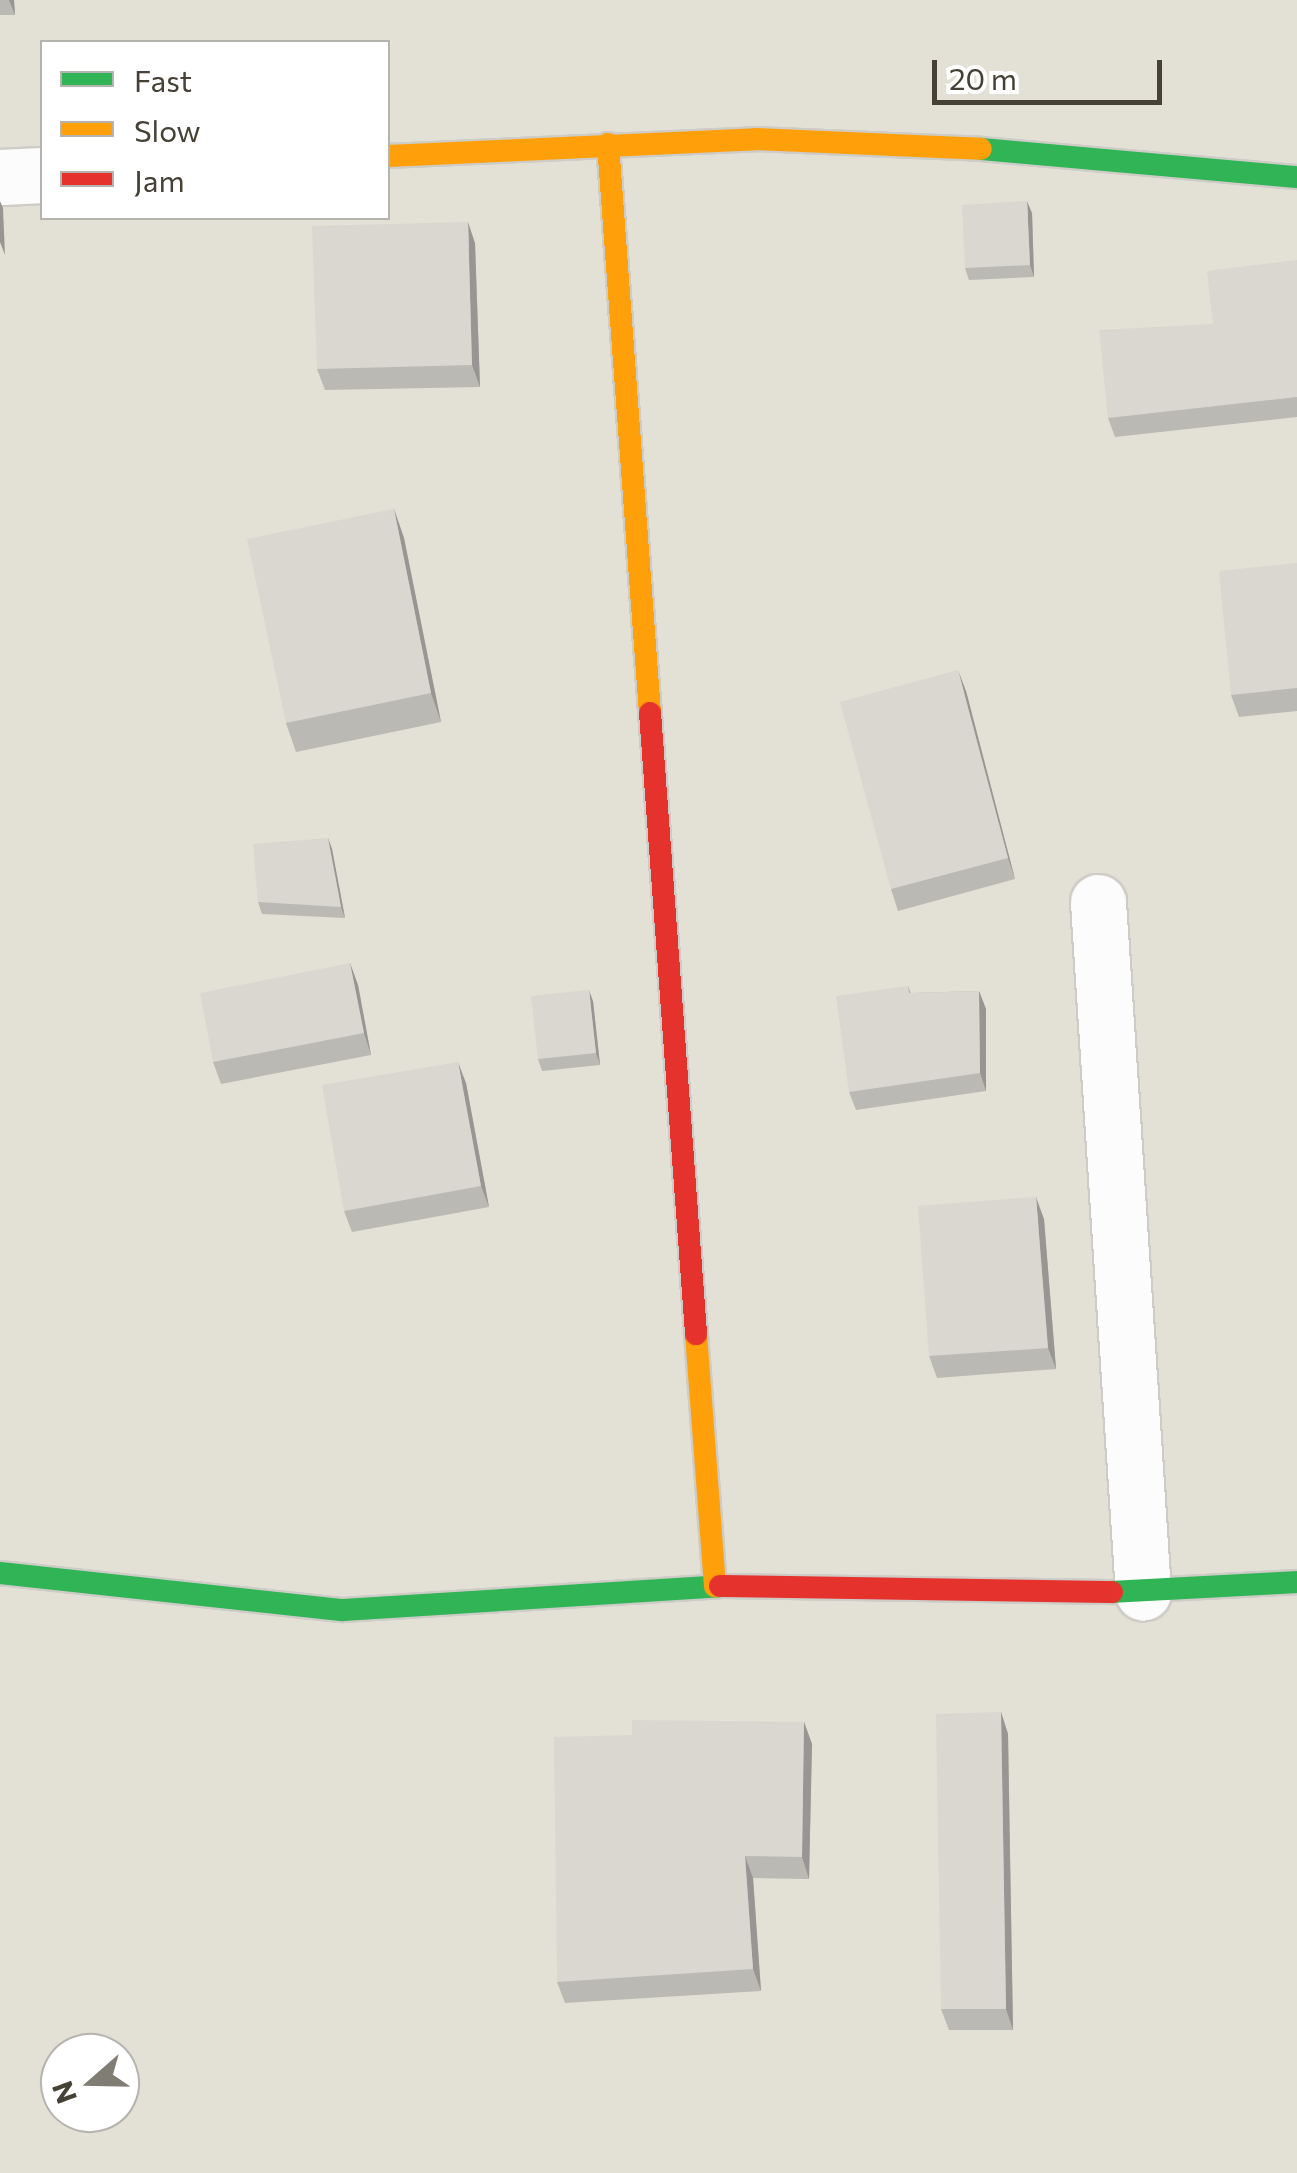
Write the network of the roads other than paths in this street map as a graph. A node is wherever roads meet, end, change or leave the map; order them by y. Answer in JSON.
{"nodes":[{"id":1,"x":608,"y":144,"type":"junction"},
{"id":2,"x":390,"y":156,"type":"edge"},
{"id":3,"x":40,"y":175,"type":"edge"},
{"id":4,"x":0,"y":177,"type":"edge"},
{"id":5,"x":1297,"y":177,"type":"edge"},
{"id":6,"x":1098,"y":902,"type":"dead end"},
{"id":7,"x":0,"y":1573,"type":"edge"},
{"id":8,"x":1297,"y":1582,"type":"edge"},
{"id":9,"x":715,"y":1586,"type":"junction"},
{"id":10,"x":1142,"y":1593,"type":"junction"}],
"edges":[{"from":1,"to":2,"type":"street"},
{"from":1,"to":5,"type":"street"},
{"from":1,"to":9,"type":"street"},
{"from":3,"to":4,"type":"street"},
{"from":6,"to":10,"type":"street"},
{"from":7,"to":9,"type":"street"},
{"from":8,"to":10,"type":"street"},
{"from":9,"to":10,"type":"street"}]}
